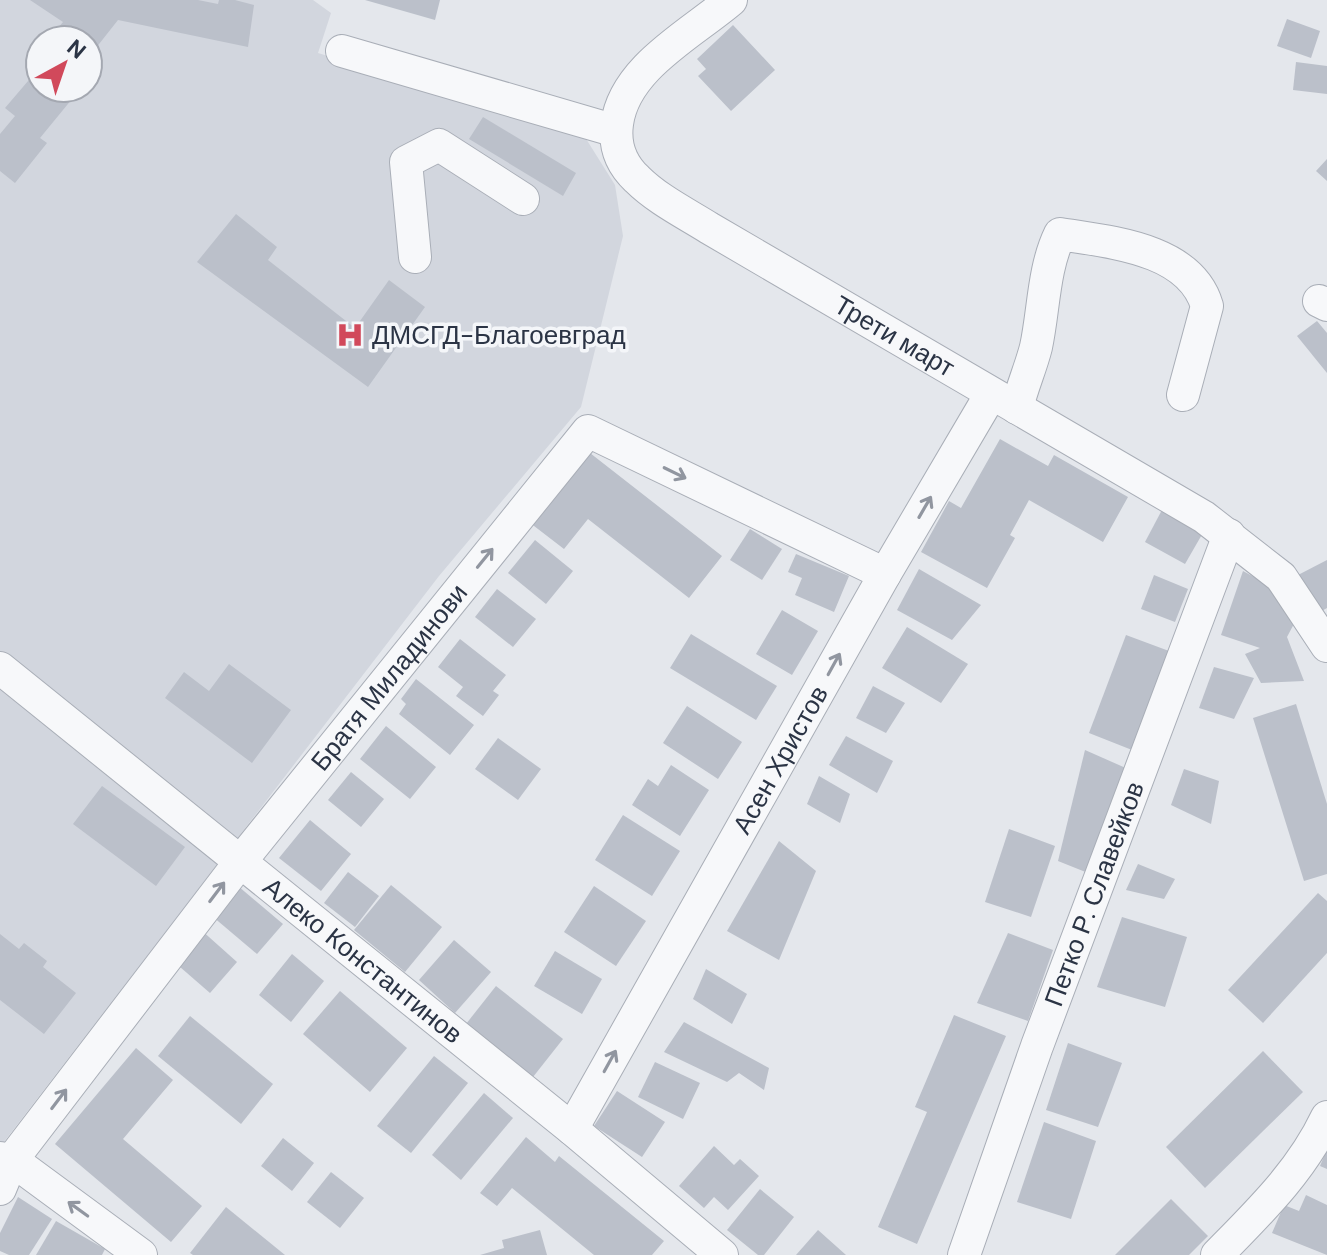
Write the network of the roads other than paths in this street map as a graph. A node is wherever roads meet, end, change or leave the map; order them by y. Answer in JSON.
{"nodes":[{"id":1,"x":731,"y":0,"type":"edge"},
{"id":2,"x":342,"y":51,"type":"dead end"},
{"id":3,"x":616,"y":131,"type":"junction"},
{"id":4,"x":523,"y":199,"type":"dead end"},
{"id":5,"x":415,"y":257,"type":"dead end"},
{"id":6,"x":1183,"y":395,"type":"dead end"},
{"id":7,"x":1004,"y":401,"type":"junction"},
{"id":8,"x":1229,"y":535,"type":"junction"},
{"id":9,"x":885,"y":574,"type":"junction"},
{"id":10,"x":1323,"y":633,"type":"edge"},
{"id":11,"x":0,"y":668,"type":"edge"},
{"id":12,"x":240,"y":862,"type":"junction"},
{"id":13,"x":1327,"y":1117,"type":"edge"},
{"id":14,"x":572,"y":1129,"type":"junction"},
{"id":15,"x":4,"y":1169,"type":"edge"},
{"id":16,"x":141,"y":1255,"type":"edge"},
{"id":17,"x":722,"y":1255,"type":"edge"},
{"id":18,"x":964,"y":1255,"type":"edge"},
{"id":19,"x":1217,"y":1255,"type":"edge"}],
"edges":[{"from":1,"to":3,"type":"street"},
{"from":2,"to":3,"type":"street"},
{"from":3,"to":7,"type":"street","name":"Трети март"},
{"from":4,"to":5,"type":"street"},
{"from":6,"to":7,"type":"street","name":"Асен Христов"},
{"from":7,"to":8,"type":"street","name":"Трети март"},
{"from":9,"to":7,"type":"street","name":"Асен Христов","one_way":true},
{"from":8,"to":10,"type":"street","name":"Трети март"},
{"from":8,"to":18,"type":"street","name":"Петко Р. Славейков"},
{"from":12,"to":9,"type":"street","name":"Братя Миладинови","one_way":true},
{"from":14,"to":9,"type":"street","name":"Асен Христов","one_way":true},
{"from":11,"to":12,"type":"street","name":"Алеко Константинов"},
{"from":12,"to":14,"type":"street","name":"Алеко Константинов"},
{"from":15,"to":12,"type":"street","name":"Братя Миладинови","one_way":true},
{"from":13,"to":19,"type":"street"},
{"from":14,"to":17,"type":"street","name":"Алеко Константинов"},
{"from":16,"to":15,"type":"street","one_way":true}]}
